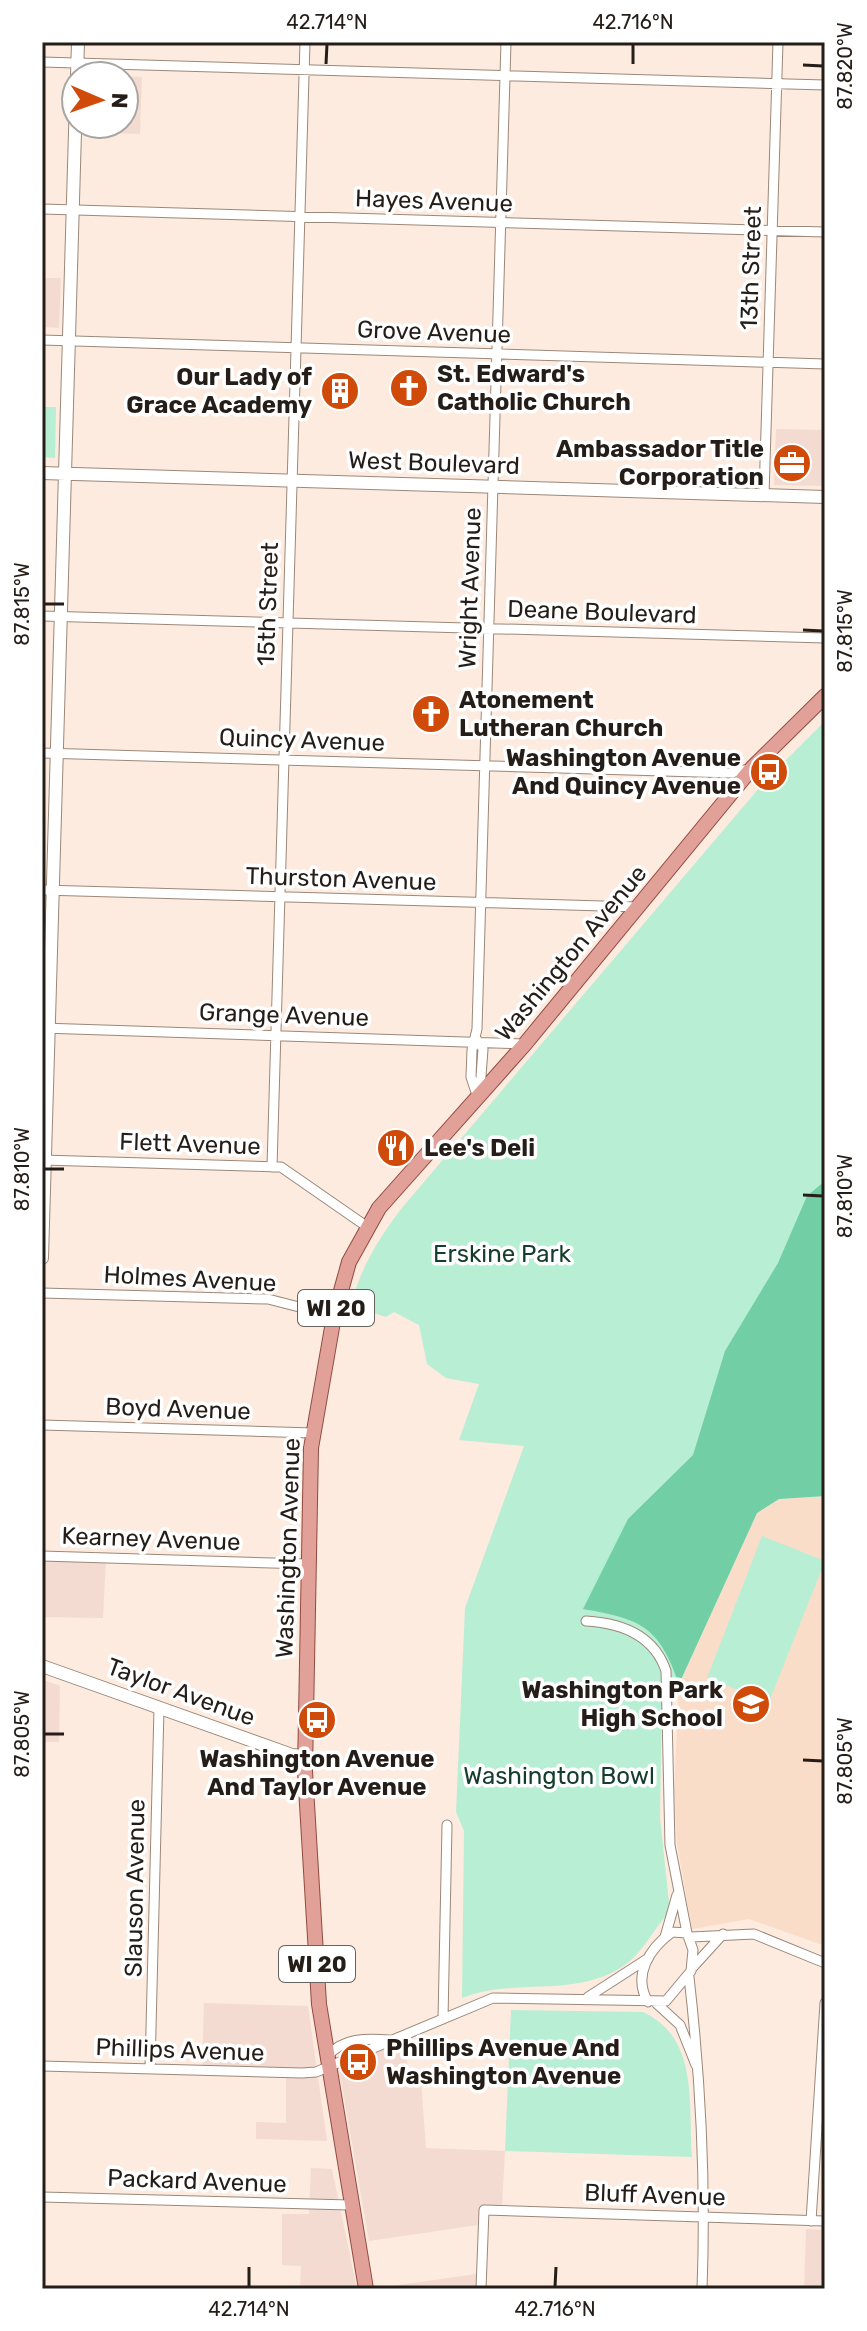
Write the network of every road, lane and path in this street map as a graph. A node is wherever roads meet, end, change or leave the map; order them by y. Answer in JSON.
{"nodes":[{"id":1,"x":305,"y":42,"type":"edge"},
{"id":2,"x":506,"y":42,"type":"edge"},
{"id":3,"x":778,"y":42,"type":"edge"},
{"id":4,"x":140,"y":70,"type":"edge"},
{"id":5,"x":304,"y":70,"type":"junction"},
{"id":6,"x":505,"y":76,"type":"junction"},
{"id":7,"x":776,"y":84,"type":"junction"},
{"id":8,"x":825,"y":85,"type":"edge"},
{"id":9,"x":75,"y":140,"type":"edge"},
{"id":10,"x":42,"y":209,"type":"edge"},
{"id":11,"x":73,"y":210,"type":"junction"},
{"id":12,"x":299,"y":217,"type":"junction"},
{"id":13,"x":500,"y":223,"type":"junction"},
{"id":14,"x":772,"y":231,"type":"junction"},
{"id":15,"x":825,"y":232,"type":"edge"},
{"id":16,"x":42,"y":340,"type":"edge"},
{"id":17,"x":69,"y":341,"type":"junction"},
{"id":18,"x":296,"y":348,"type":"junction"},
{"id":19,"x":497,"y":354,"type":"junction"},
{"id":20,"x":769,"y":362,"type":"junction"},
{"id":21,"x":825,"y":364,"type":"edge"},
{"id":22,"x":42,"y":473,"type":"edge"},
{"id":23,"x":65,"y":474,"type":"junction"},
{"id":24,"x":292,"y":481,"type":"junction"},
{"id":25,"x":493,"y":487,"type":"junction"},
{"id":26,"x":764,"y":495,"type":"junction"},
{"id":27,"x":825,"y":497,"type":"edge"},
{"id":28,"x":42,"y":616,"type":"edge"},
{"id":29,"x":61,"y":616,"type":"junction"},
{"id":30,"x":288,"y":622,"type":"junction"},
{"id":31,"x":488,"y":628,"type":"junction"},
{"id":32,"x":825,"y":638,"type":"edge"},
{"id":33,"x":825,"y":696,"type":"edge"},
{"id":34,"x":42,"y":753,"type":"edge"},
{"id":35,"x":57,"y":753,"type":"junction"},
{"id":36,"x":284,"y":760,"type":"junction"},
{"id":37,"x":485,"y":766,"type":"junction"},
{"id":38,"x":752,"y":768,"type":"junction"},
{"id":39,"x":47,"y":890,"type":"edge"},
{"id":40,"x":280,"y":897,"type":"junction"},
{"id":41,"x":481,"y":903,"type":"junction"},
{"id":42,"x":638,"y":907,"type":"junction"},
{"id":43,"x":45,"y":1028,"type":"edge"},
{"id":44,"x":276,"y":1035,"type":"junction"},
{"id":45,"x":477,"y":1040,"type":"junction"},
{"id":46,"x":525,"y":1044,"type":"junction"},
{"id":47,"x":478,"y":1098,"type":"junction"},
{"id":48,"x":43,"y":1160,"type":"edge"},
{"id":49,"x":272,"y":1167,"type":"junction"},
{"id":50,"x":366,"y":1226,"type":"junction"},
{"id":51,"x":42,"y":1258,"type":"edge"},
{"id":52,"x":42,"y":1293,"type":"edge"},
{"id":53,"x":334,"y":1316,"type":"junction"},
{"id":54,"x":42,"y":1425,"type":"edge"},
{"id":55,"x":314,"y":1433,"type":"junction"},
{"id":56,"x":42,"y":1556,"type":"edge"},
{"id":57,"x":307,"y":1564,"type":"junction"},
{"id":58,"x":586,"y":1621,"type":"dead end"},
{"id":59,"x":42,"y":1666,"type":"edge"},
{"id":60,"x":159,"y":1708,"type":"junction"},
{"id":61,"x":306,"y":1756,"type":"junction"},
{"id":62,"x":447,"y":1825,"type":"dead end"},
{"id":63,"x":677,"y":1892,"type":"junction"},
{"id":64,"x":723,"y":1934,"type":"junction"},
{"id":65,"x":689,"y":1935,"type":"junction"},
{"id":66,"x":665,"y":1937,"type":"junction"},
{"id":67,"x":647,"y":1959,"type":"junction"},
{"id":68,"x":825,"y":1963,"type":"edge"},
{"id":69,"x":690,"y":1974,"type":"junction"},
{"id":70,"x":588,"y":1997,"type":"junction"},
{"id":71,"x":652,"y":2002,"type":"junction"},
{"id":72,"x":825,"y":2003,"type":"edge"},
{"id":73,"x":443,"y":2019,"type":"junction"},
{"id":74,"x":323,"y":2065,"type":"junction"},
{"id":75,"x":42,"y":2066,"type":"edge"},
{"id":76,"x":150,"y":2069,"type":"junction"},
{"id":77,"x":700,"y":2080,"type":"junction"},
{"id":78,"x":42,"y":2197,"type":"edge"},
{"id":79,"x":350,"y":2205,"type":"junction"},
{"id":80,"x":705,"y":2216,"type":"junction"},
{"id":81,"x":811,"y":2221,"type":"junction"},
{"id":82,"x":825,"y":2221,"type":"edge"},
{"id":83,"x":366,"y":2289,"type":"edge"},
{"id":84,"x":481,"y":2289,"type":"edge"},
{"id":85,"x":702,"y":2289,"type":"edge"}],
"edges":[{"from":1,"to":5,"type":"street","name":"15th Street"},
{"from":2,"to":6,"type":"street","name":"Wright Avenue"},
{"from":3,"to":7,"type":"street","name":"13th Street"},
{"from":4,"to":5,"type":"street"},
{"from":5,"to":6,"type":"street"},
{"from":5,"to":12,"type":"street","name":"15th Street"},
{"from":6,"to":7,"type":"street"},
{"from":6,"to":13,"type":"street","name":"Wright Avenue"},
{"from":7,"to":8,"type":"street"},
{"from":7,"to":14,"type":"street","name":"13th Street"},
{"from":9,"to":11,"type":"street"},
{"from":10,"to":11,"type":"street","name":"Hayes Avenue"},
{"from":11,"to":12,"type":"street","name":"Hayes Avenue"},
{"from":11,"to":17,"type":"street"},
{"from":12,"to":13,"type":"street","name":"Hayes Avenue"},
{"from":12,"to":18,"type":"street","name":"15th Street"},
{"from":13,"to":14,"type":"street","name":"Hayes Avenue"},
{"from":13,"to":19,"type":"street","name":"Wright Avenue"},
{"from":14,"to":15,"type":"street","name":"Hayes Avenue"},
{"from":14,"to":20,"type":"street","name":"13th Street"},
{"from":16,"to":17,"type":"street","name":"Grove Avenue"},
{"from":17,"to":18,"type":"street","name":"Grove Avenue"},
{"from":17,"to":23,"type":"street"},
{"from":18,"to":19,"type":"street","name":"Grove Avenue"},
{"from":18,"to":24,"type":"street","name":"15th Street"},
{"from":19,"to":20,"type":"street","name":"Grove Avenue"},
{"from":19,"to":25,"type":"street","name":"Wright Avenue"},
{"from":20,"to":21,"type":"street","name":"Grove Avenue"},
{"from":20,"to":26,"type":"street","name":"13th Street"},
{"from":22,"to":23,"type":"street","name":"West Boulevard"},
{"from":23,"to":24,"type":"street","name":"West Boulevard"},
{"from":23,"to":29,"type":"street"},
{"from":24,"to":25,"type":"street","name":"West Boulevard"},
{"from":24,"to":30,"type":"street","name":"15th Street"},
{"from":25,"to":26,"type":"street","name":"West Boulevard"},
{"from":25,"to":31,"type":"street","name":"Wright Avenue"},
{"from":26,"to":27,"type":"street","name":"West Boulevard"},
{"from":28,"to":29,"type":"street","name":"Deane Boulevard"},
{"from":29,"to":30,"type":"street","name":"Deane Boulevard"},
{"from":29,"to":35,"type":"street"},
{"from":30,"to":31,"type":"street","name":"Deane Boulevard"},
{"from":30,"to":36,"type":"street","name":"15th Street"},
{"from":31,"to":32,"type":"street","name":"Deane Boulevard"},
{"from":31,"to":37,"type":"street","name":"Wright Avenue"},
{"from":33,"to":38,"type":"main road","name":"Washington Avenue","number":"WI 20"},
{"from":34,"to":35,"type":"street","name":"Quincy Avenue"},
{"from":35,"to":36,"type":"street","name":"Quincy Avenue"},
{"from":35,"to":39,"type":"street"},
{"from":36,"to":37,"type":"street","name":"Quincy Avenue"},
{"from":36,"to":40,"type":"street","name":"15th Street"},
{"from":37,"to":38,"type":"street","name":"Quincy Avenue"},
{"from":37,"to":41,"type":"street","name":"Wright Avenue"},
{"from":38,"to":42,"type":"main road","name":"Washington Avenue","number":"WI 20"},
{"from":39,"to":40,"type":"street","name":"Thurston Avenue"},
{"from":39,"to":43,"type":"street"},
{"from":40,"to":41,"type":"street","name":"Thurston Avenue"},
{"from":40,"to":44,"type":"street","name":"15th Street"},
{"from":41,"to":42,"type":"street","name":"Thurston Avenue"},
{"from":41,"to":45,"type":"street","name":"Wright Avenue"},
{"from":42,"to":46,"type":"main road","name":"Washington Avenue","number":"WI 20"},
{"from":43,"to":44,"type":"street","name":"Grange Avenue"},
{"from":43,"to":48,"type":"street"},
{"from":44,"to":45,"type":"street","name":"Grange Avenue"},
{"from":44,"to":49,"type":"street","name":"15th Street"},
{"from":45,"to":46,"type":"street","name":"Grange Avenue"},
{"from":45,"to":47,"type":"street","name":"Wright Avenue"},
{"from":46,"to":47,"type":"main road","name":"Washington Avenue","number":"WI 20"},
{"from":47,"to":50,"type":"main road","name":"Washington Avenue","number":"WI 20"},
{"from":48,"to":49,"type":"street","name":"Flett Avenue"},
{"from":48,"to":51,"type":"street"},
{"from":49,"to":50,"type":"street","name":"Flett Avenue"},
{"from":50,"to":53,"type":"main road","name":"Washington Avenue","number":"WI 20"},
{"from":52,"to":53,"type":"street","name":"Holmes Avenue"},
{"from":53,"to":55,"type":"main road","name":"Washington Avenue","number":"WI 20"},
{"from":54,"to":55,"type":"street","name":"Boyd Avenue"},
{"from":55,"to":57,"type":"main road","name":"Washington Avenue","number":"WI 20"},
{"from":56,"to":57,"type":"street","name":"Kearney Avenue"},
{"from":57,"to":61,"type":"main road","name":"Washington Avenue","number":"WI 20"},
{"from":58,"to":63,"type":"street"},
{"from":59,"to":60,"type":"street","name":"Taylor Avenue"},
{"from":60,"to":61,"type":"street","name":"Taylor Avenue"},
{"from":60,"to":76,"type":"street","name":"Slauson Avenue"},
{"from":61,"to":74,"type":"main road","name":"Washington Avenue","number":"WI 20"},
{"from":62,"to":73,"type":"street"},
{"from":63,"to":65,"type":"street"},
{"from":63,"to":66,"type":"street"},
{"from":64,"to":65,"type":"street"},
{"from":64,"to":68,"type":"street"},
{"from":64,"to":69,"type":"street"},
{"from":65,"to":66,"type":"street"},
{"from":65,"to":69,"type":"street"},
{"from":66,"to":67,"type":"street"},
{"from":67,"to":70,"type":"street"},
{"from":67,"to":71,"type":"street"},
{"from":69,"to":71,"type":"street"},
{"from":69,"to":77,"type":"street"},
{"from":70,"to":71,"type":"street"},
{"from":70,"to":73,"type":"street"},
{"from":71,"to":77,"type":"street"},
{"from":72,"to":81,"type":"street"},
{"from":73,"to":74,"type":"street"},
{"from":74,"to":76,"type":"street","name":"Phillips Avenue"},
{"from":74,"to":79,"type":"main road","name":"Washington Avenue","number":"WI 20"},
{"from":75,"to":76,"type":"street","name":"Phillips Avenue"},
{"from":77,"to":80,"type":"street"},
{"from":78,"to":79,"type":"street","name":"Packard Avenue"},
{"from":79,"to":83,"type":"main road","name":"Washington Avenue","number":"WI 20"},
{"from":80,"to":81,"type":"street","name":"Bluff Avenue"},
{"from":80,"to":84,"type":"street","name":"Bluff Avenue"},
{"from":80,"to":85,"type":"street"},
{"from":81,"to":82,"type":"street","name":"Bluff Avenue"}]}
